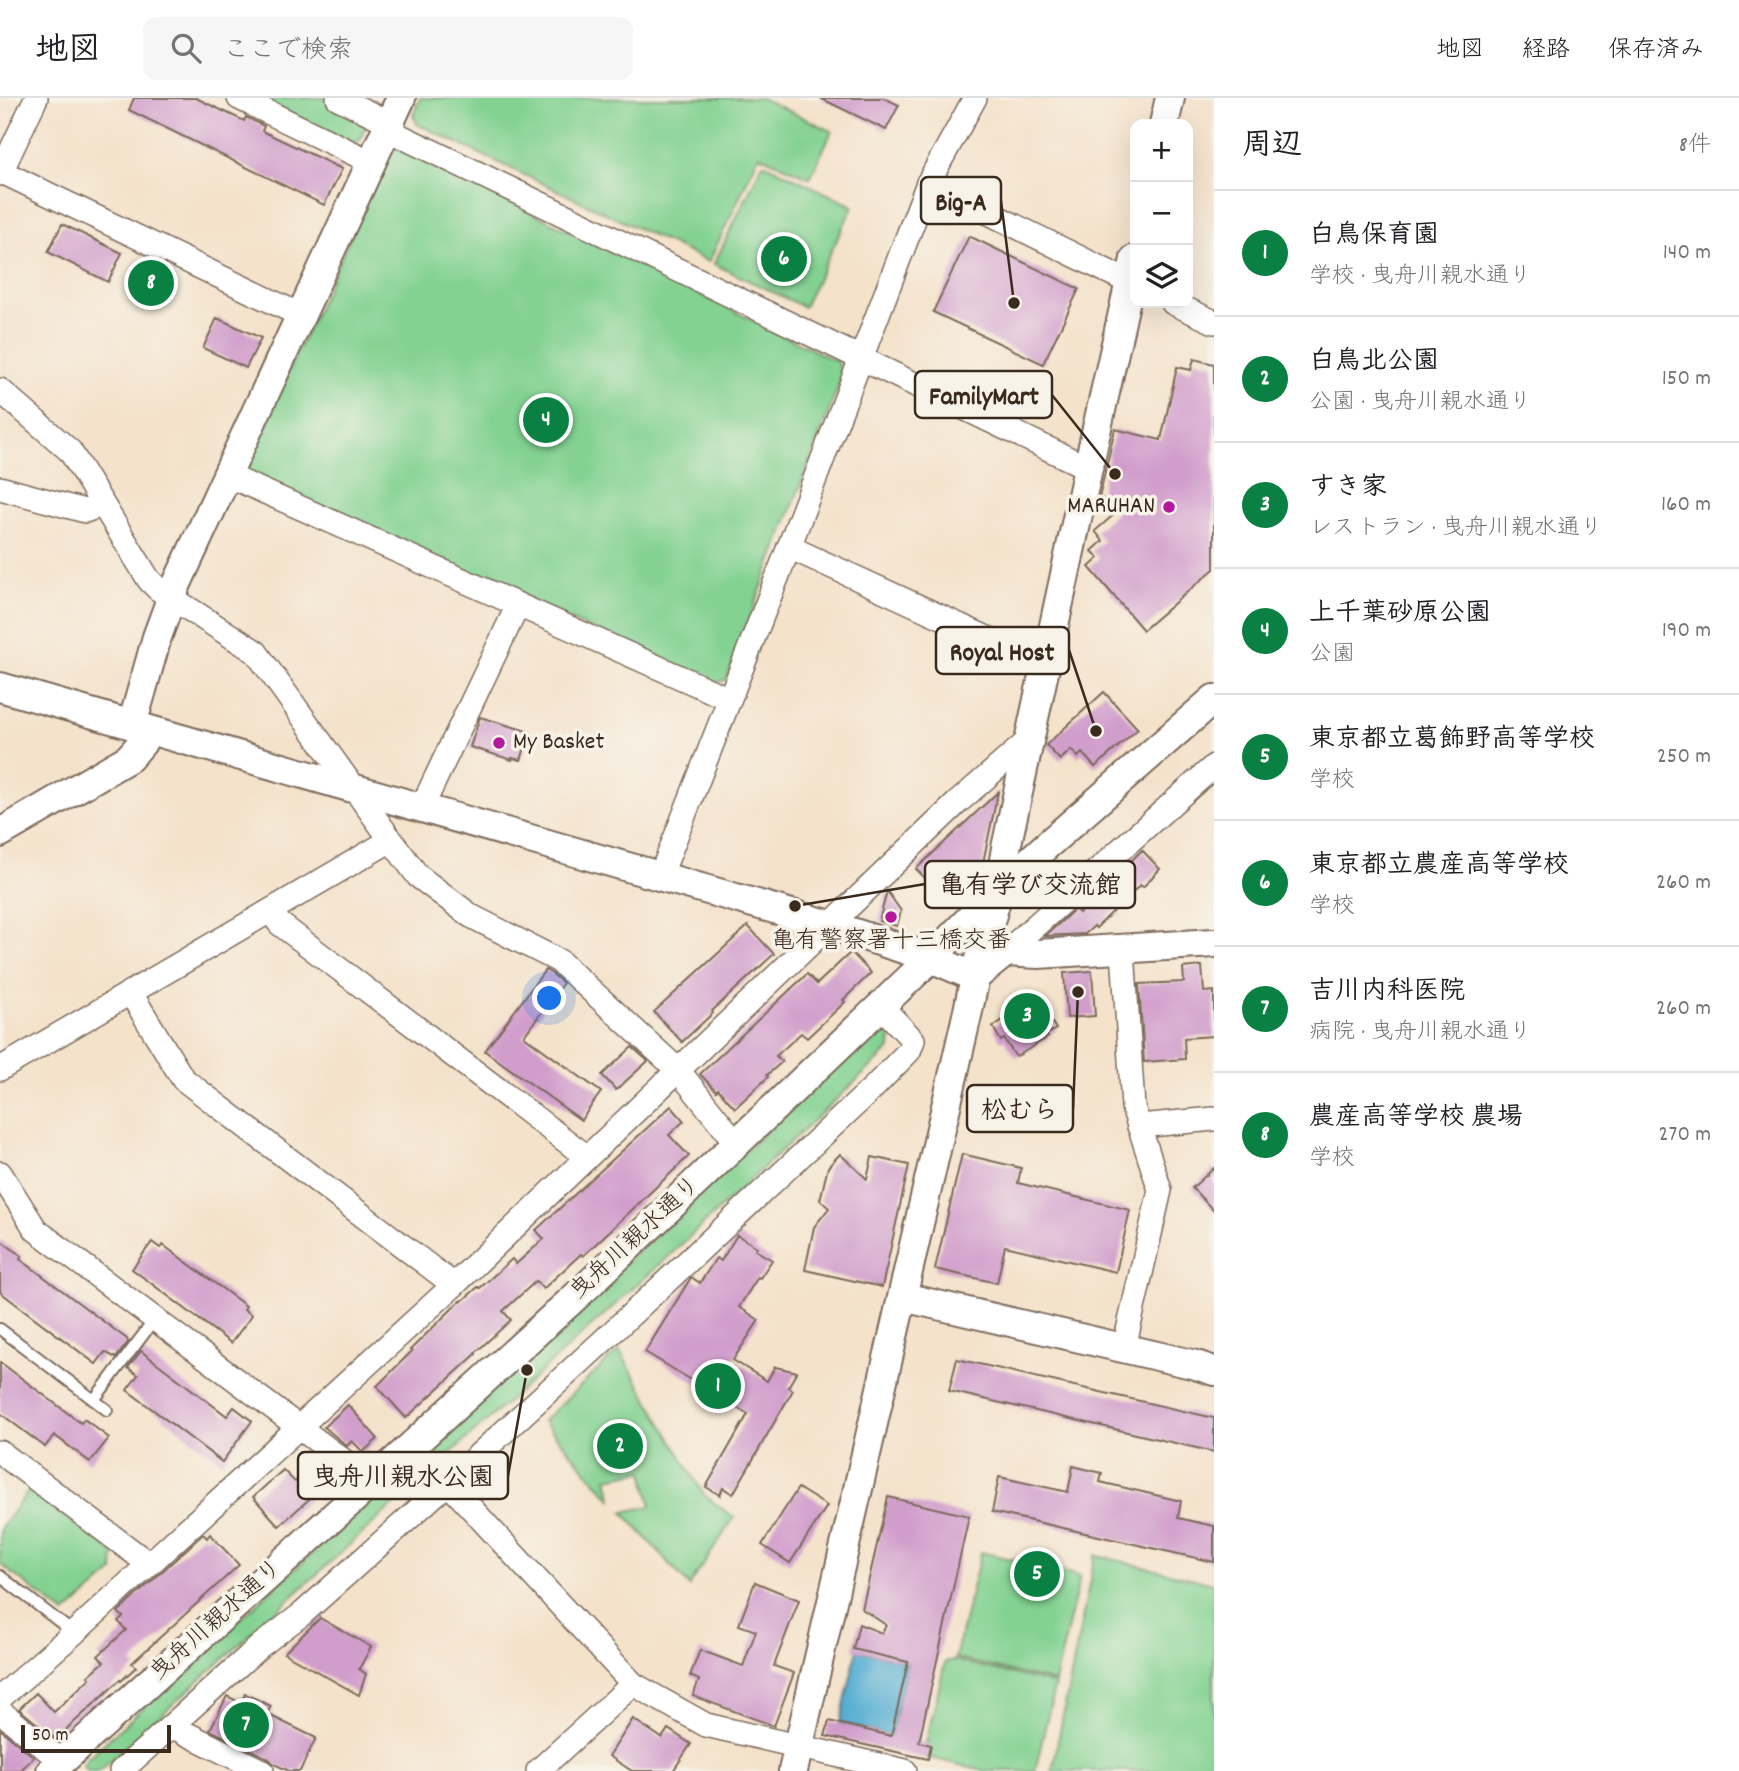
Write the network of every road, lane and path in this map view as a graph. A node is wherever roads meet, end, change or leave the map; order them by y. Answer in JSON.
{"nodes":[{"id":1,"x":36,"y":98,"type":"edge"},
{"id":2,"x":239,"y":98,"type":"edge"},
{"id":3,"x":338,"y":98,"type":"edge"},
{"id":4,"x":975,"y":98,"type":"edge"},
{"id":5,"x":1170,"y":98,"type":"edge"},
{"id":6,"x":392,"y":117,"type":"edge"},
{"id":7,"x":1165,"y":119,"type":"edge"},
{"id":8,"x":372,"y":162,"type":"junction"},
{"id":9,"x":0,"y":172,"type":"edge"},
{"id":10,"x":928,"y":183,"type":"junction"},
{"id":11,"x":1130,"y":274,"type":"edge"},
{"id":12,"x":1130,"y":293,"type":"edge"},
{"id":13,"x":1184,"y":308,"type":"edge"},
{"id":14,"x":302,"y":316,"type":"junction"},
{"id":15,"x":1214,"y":322,"type":"edge"},
{"id":16,"x":861,"y":359,"type":"junction"},
{"id":17,"x":0,"y":390,"type":"edge"},
{"id":18,"x":1088,"y":468,"type":"junction"},
{"id":19,"x":227,"y":475,"type":"junction"},
{"id":20,"x":0,"y":488,"type":"edge"},
{"id":21,"x":102,"y":505,"type":"junction"},
{"id":22,"x":789,"y":547,"type":"junction"},
{"id":23,"x":171,"y":597,"type":"junction"},
{"id":24,"x":518,"y":605,"type":"junction"},
{"id":25,"x":1046,"y":665,"type":"junction"},
{"id":26,"x":0,"y":687,"type":"edge"},
{"id":27,"x":729,"y":699,"type":"junction"},
{"id":28,"x":1214,"y":699,"type":"edge"},
{"id":29,"x":140,"y":728,"type":"junction"},
{"id":30,"x":1030,"y":739,"type":"junction"},
{"id":31,"x":1214,"y":765,"type":"edge"},
{"id":32,"x":354,"y":789,"type":"junction"},
{"id":33,"x":422,"y":807,"type":"junction"},
{"id":34,"x":0,"y":833,"type":"edge"},
{"id":35,"x":391,"y":840,"type":"junction"},
{"id":36,"x":660,"y":877,"type":"junction"},
{"id":37,"x":999,"y":889,"type":"junction"},
{"id":38,"x":270,"y":911,"type":"junction"},
{"id":39,"x":831,"y":925,"type":"junction"},
{"id":40,"x":1214,"y":943,"type":"edge"},
{"id":41,"x":1123,"y":950,"type":"junction"},
{"id":42,"x":1006,"y":952,"type":"junction"},
{"id":43,"x":931,"y":958,"type":"junction"},
{"id":44,"x":975,"y":977,"type":"junction"},
{"id":45,"x":130,"y":992,"type":"junction"},
{"id":46,"x":881,"y":1006,"type":"junction"},
{"id":47,"x":0,"y":1069,"type":"edge"},
{"id":48,"x":678,"y":1070,"type":"junction"},
{"id":49,"x":1214,"y":1119,"type":"edge"},
{"id":50,"x":1139,"y":1126,"type":"junction"},
{"id":51,"x":737,"y":1144,"type":"junction"},
{"id":52,"x":587,"y":1157,"type":"junction"},
{"id":53,"x":0,"y":1173,"type":"edge"},
{"id":54,"x":454,"y":1285,"type":"junction"},
{"id":55,"x":902,"y":1297,"type":"junction"},
{"id":56,"x":155,"y":1319,"type":"junction"},
{"id":57,"x":0,"y":1329,"type":"edge"},
{"id":58,"x":1125,"y":1348,"type":"junction"},
{"id":59,"x":1214,"y":1371,"type":"edge"},
{"id":60,"x":94,"y":1400,"type":"junction"},
{"id":61,"x":107,"y":1410,"type":"dead end"},
{"id":62,"x":300,"y":1427,"type":"junction"},
{"id":63,"x":0,"y":1452,"type":"edge"},
{"id":64,"x":372,"y":1482,"type":"junction"},
{"id":65,"x":448,"y":1483,"type":"junction"},
{"id":66,"x":149,"y":1564,"type":"junction"},
{"id":67,"x":0,"y":1576,"type":"edge"},
{"id":68,"x":74,"y":1633,"type":"junction"},
{"id":69,"x":633,"y":1684,"type":"junction"},
{"id":70,"x":0,"y":1698,"type":"edge"},
{"id":71,"x":0,"y":1711,"type":"edge"},
{"id":72,"x":172,"y":1726,"type":"junction"},
{"id":73,"x":796,"y":1758,"type":"edge"},
{"id":74,"x":59,"y":1766,"type":"edge"},
{"id":75,"x":121,"y":1771,"type":"edge"},
{"id":76,"x":262,"y":1771,"type":"edge"},
{"id":77,"x":538,"y":1771,"type":"edge"},
{"id":78,"x":905,"y":1771,"type":"edge"}],
"edges":[{"from":1,"to":9,"type":"street"},
{"from":2,"to":8,"type":"street"},
{"from":3,"to":6,"type":"street"},
{"from":4,"to":10,"type":"street"},
{"from":5,"to":7,"type":"street"},
{"from":6,"to":8,"type":"street"},
{"from":6,"to":16,"type":"street"},
{"from":8,"to":14,"type":"street"},
{"from":9,"to":14,"type":"street"},
{"from":10,"to":11,"type":"street"},
{"from":10,"to":16,"type":"street"},
{"from":12,"to":18,"type":"street"},
{"from":13,"to":15,"type":"street"},
{"from":14,"to":19,"type":"street"},
{"from":16,"to":18,"type":"street"},
{"from":16,"to":22,"type":"street"},
{"from":17,"to":21,"type":"street"},
{"from":18,"to":25,"type":"street"},
{"from":19,"to":23,"type":"street"},
{"from":19,"to":24,"type":"street"},
{"from":20,"to":21,"type":"street"},
{"from":21,"to":23,"type":"street"},
{"from":22,"to":25,"type":"street"},
{"from":22,"to":27,"type":"street"},
{"from":23,"to":29,"type":"street"},
{"from":23,"to":32,"type":"street"},
{"from":24,"to":27,"type":"street"},
{"from":24,"to":33,"type":"street"},
{"from":25,"to":30,"type":"street"},
{"from":26,"to":29,"type":"street"},
{"from":27,"to":36,"type":"street"},
{"from":28,"to":37,"type":"street","name":"曳舟川親水通り"},
{"from":29,"to":32,"type":"street"},
{"from":29,"to":34,"type":"street"},
{"from":30,"to":37,"type":"street"},
{"from":30,"to":39,"type":"street"},
{"from":31,"to":42,"type":"street"},
{"from":32,"to":33,"type":"street"},
{"from":32,"to":35,"type":"street"},
{"from":33,"to":36,"type":"street"},
{"from":35,"to":38,"type":"street"},
{"from":35,"to":48,"type":"street"},
{"from":36,"to":39,"type":"street"},
{"from":37,"to":43,"type":"street","name":"曳舟川親水通り"},
{"from":37,"to":44,"type":"street"},
{"from":38,"to":45,"type":"street"},
{"from":38,"to":52,"type":"street"},
{"from":39,"to":43,"type":"street"},
{"from":39,"to":48,"type":"street"},
{"from":40,"to":41,"type":"street"},
{"from":41,"to":42,"type":"street"},
{"from":41,"to":50,"type":"street"},
{"from":42,"to":44,"type":"street"},
{"from":43,"to":44,"type":"street"},
{"from":43,"to":46,"type":"street","name":"曳舟川親水通り"},
{"from":44,"to":55,"type":"street"},
{"from":45,"to":47,"type":"street"},
{"from":45,"to":54,"type":"street"},
{"from":46,"to":51,"type":"street","name":"曳舟川親水通り"},
{"from":46,"to":65,"type":"street"},
{"from":48,"to":51,"type":"street"},
{"from":48,"to":52,"type":"street"},
{"from":49,"to":50,"type":"street"},
{"from":50,"to":58,"type":"street"},
{"from":51,"to":64,"type":"street","name":"曳舟川親水通り"},
{"from":52,"to":54,"type":"street"},
{"from":53,"to":56,"type":"street"},
{"from":54,"to":62,"type":"street"},
{"from":55,"to":58,"type":"street"},
{"from":55,"to":73,"type":"street"},
{"from":56,"to":60,"type":"lane"},
{"from":56,"to":62,"type":"street"},
{"from":57,"to":60,"type":"lane"},
{"from":58,"to":59,"type":"street"},
{"from":60,"to":61,"type":"lane"},
{"from":62,"to":64,"type":"street"},
{"from":62,"to":66,"type":"street"},
{"from":63,"to":66,"type":"street"},
{"from":64,"to":74,"type":"street","name":"曳舟川親水通り"},
{"from":65,"to":69,"type":"street"},
{"from":65,"to":72,"type":"street"},
{"from":66,"to":68,"type":"street"},
{"from":67,"to":68,"type":"lane"},
{"from":68,"to":70,"type":"street"},
{"from":69,"to":73,"type":"street"},
{"from":69,"to":77,"type":"street"},
{"from":71,"to":74,"type":"street"},
{"from":72,"to":75,"type":"street"},
{"from":72,"to":76,"type":"street"},
{"from":73,"to":78,"type":"street"}]}
